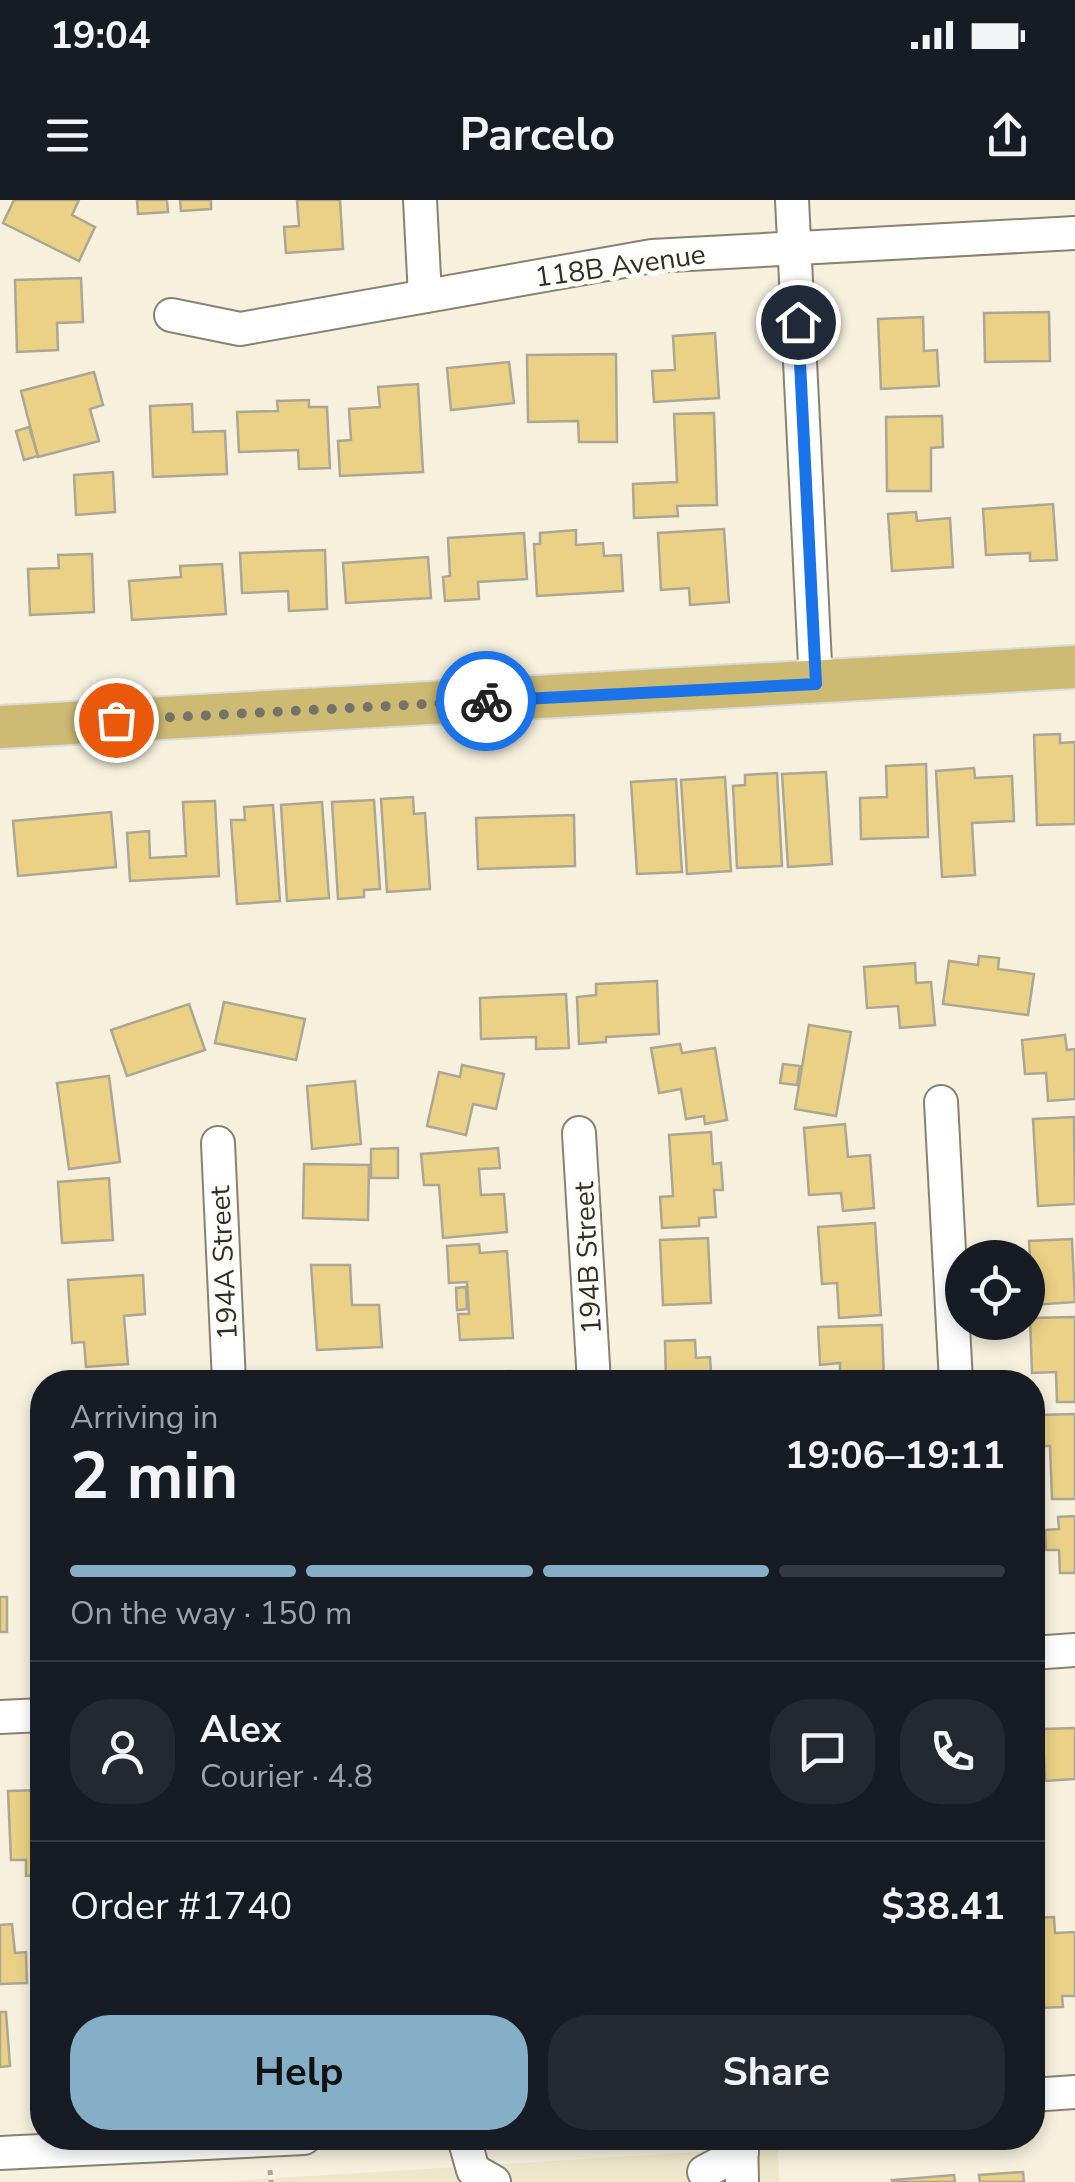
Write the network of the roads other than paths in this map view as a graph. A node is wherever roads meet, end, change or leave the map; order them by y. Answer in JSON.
{"nodes":[{"id":1,"x":420,"y":200,"type":"edge"},
{"id":2,"x":792,"y":200,"type":"edge"},
{"id":3,"x":1075,"y":233,"type":"edge"},
{"id":4,"x":794,"y":248,"type":"junction"},
{"id":5,"x":425,"y":296,"type":"junction"},
{"id":6,"x":171,"y":315,"type":"dead end"},
{"id":7,"x":1075,"y":667,"type":"edge"},
{"id":8,"x":816,"y":684,"type":"junction"},
{"id":9,"x":0,"y":726,"type":"edge"},
{"id":10,"x":941,"y":1102,"type":"dead end"},
{"id":11,"x":579,"y":1133,"type":"dead end"},
{"id":12,"x":218,"y":1143,"type":"dead end"},
{"id":13,"x":228,"y":1370,"type":"edge"},
{"id":14,"x":593,"y":1370,"type":"edge"},
{"id":15,"x":955,"y":1370,"type":"edge"},
{"id":16,"x":1075,"y":1650,"type":"edge"},
{"id":17,"x":1045,"y":1651,"type":"edge"},
{"id":18,"x":30,"y":1716,"type":"edge"},
{"id":19,"x":0,"y":1718,"type":"edge"},
{"id":20,"x":1075,"y":2092,"type":"edge"},
{"id":21,"x":1045,"y":2094,"type":"edge"},
{"id":22,"x":61,"y":2150,"type":"edge"},
{"id":23,"x":467,"y":2150,"type":"edge"},
{"id":24,"x":0,"y":2153,"type":"edge"},
{"id":25,"x":742,"y":2157,"type":"edge"},
{"id":26,"x":704,"y":2172,"type":"dead end"},
{"id":27,"x":494,"y":2182,"type":"edge"}],
"edges":[{"from":1,"to":5,"type":"street"},
{"from":2,"to":4,"type":"street"},
{"from":3,"to":4,"type":"street","name":"118B Avenue"},
{"from":4,"to":5,"type":"street","name":"118B Avenue"},
{"from":4,"to":8,"type":"street"},
{"from":5,"to":6,"type":"street","name":"118B Avenue"},
{"from":7,"to":8,"type":"main road"},
{"from":8,"to":9,"type":"main road"},
{"from":10,"to":15,"type":"street"},
{"from":11,"to":14,"type":"street","name":"194B Street"},
{"from":12,"to":13,"type":"street","name":"194A Street"},
{"from":16,"to":17,"type":"street"},
{"from":18,"to":19,"type":"street"},
{"from":20,"to":21,"type":"street"},
{"from":22,"to":24,"type":"street"},
{"from":23,"to":27,"type":"street"},
{"from":25,"to":26,"type":"street"}]}
